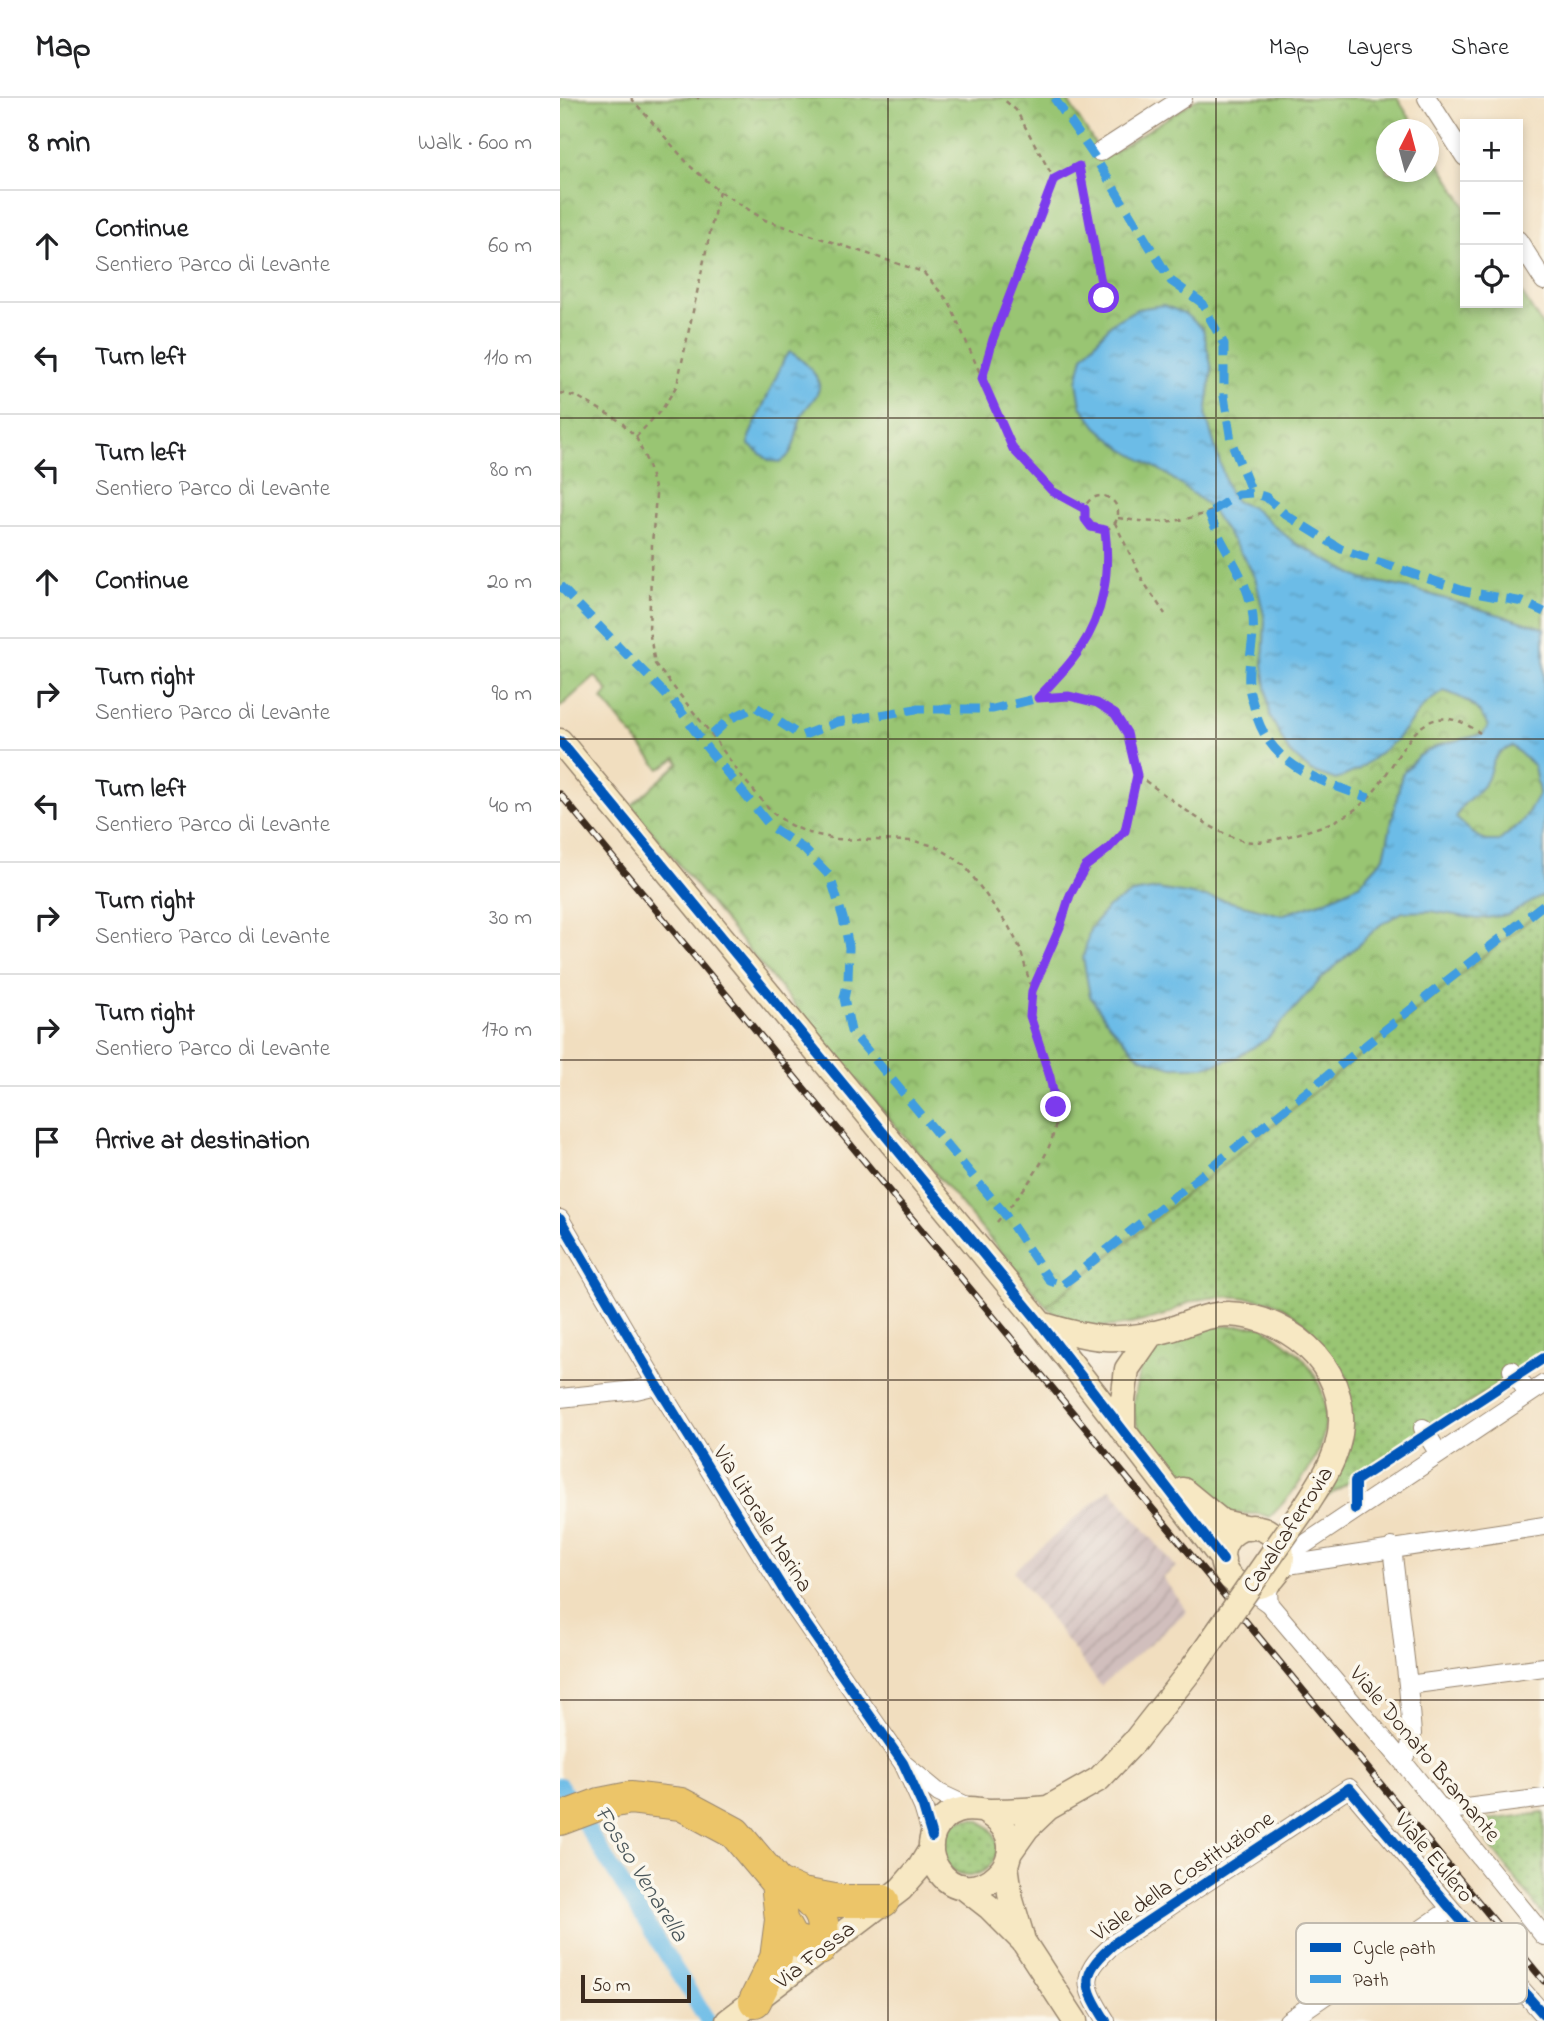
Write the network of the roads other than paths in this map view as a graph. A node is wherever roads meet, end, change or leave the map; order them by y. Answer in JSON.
{"nodes":[{"id":1,"x":1184,"y":98,"type":"edge"},
{"id":2,"x":1427,"y":98,"type":"edge"},
{"id":3,"x":1460,"y":149,"type":"edge"},
{"id":4,"x":1100,"y":152,"type":"dead end"},
{"id":5,"x":1521,"y":245,"type":"edge"},
{"id":6,"x":1544,"y":281,"type":"edge"},
{"id":7,"x":560,"y":741,"type":"edge"},
{"id":8,"x":560,"y":1219,"type":"edge"},
{"id":9,"x":1041,"y":1324,"type":"junction"},
{"id":10,"x":1152,"y":1333,"type":"junction"},
{"id":11,"x":1102,"y":1340,"type":"junction"},
{"id":12,"x":1127,"y":1369,"type":"junction"},
{"id":13,"x":1511,"y":1370,"type":"dead end"},
{"id":14,"x":1081,"y":1378,"type":"junction"},
{"id":15,"x":657,"y":1385,"type":"junction"},
{"id":16,"x":1536,"y":1389,"type":"edge"},
{"id":17,"x":560,"y":1398,"type":"edge"},
{"id":18,"x":1423,"y":1428,"type":"dead end"},
{"id":19,"x":1123,"y":1431,"type":"junction"},
{"id":20,"x":1439,"y":1454,"type":"junction"},
{"id":21,"x":1151,"y":1466,"type":"junction"},
{"id":22,"x":1544,"y":1526,"type":"edge"},
{"id":23,"x":1249,"y":1528,"type":"junction"},
{"id":24,"x":1392,"y":1547,"type":"junction"},
{"id":25,"x":1223,"y":1560,"type":"junction"},
{"id":26,"x":1276,"y":1576,"type":"junction"},
{"id":27,"x":1544,"y":1667,"type":"edge"},
{"id":28,"x":1408,"y":1685,"type":"junction"},
{"id":29,"x":1402,"y":1762,"type":"junction"},
{"id":30,"x":903,"y":1763,"type":"junction"},
{"id":31,"x":1349,"y":1788,"type":"joint"},
{"id":32,"x":1544,"y":1798,"type":"edge"},
{"id":33,"x":1048,"y":1808,"type":"junction"},
{"id":34,"x":978,"y":1809,"type":"junction"},
{"id":35,"x":1442,"y":1811,"type":"junction"},
{"id":36,"x":560,"y":1819,"type":"edge"},
{"id":37,"x":931,"y":1843,"type":"junction"},
{"id":38,"x":1008,"y":1858,"type":"junction"},
{"id":39,"x":956,"y":1884,"type":"junction"},
{"id":40,"x":790,"y":1888,"type":"junction"},
{"id":41,"x":892,"y":1895,"type":"junction"},
{"id":42,"x":1451,"y":1909,"type":"junction"},
{"id":43,"x":780,"y":1920,"type":"junction"},
{"id":44,"x":1433,"y":1923,"type":"edge"},
{"id":45,"x":1462,"y":1923,"type":"edge"},
{"id":46,"x":1544,"y":1936,"type":"edge"},
{"id":47,"x":1023,"y":1941,"type":"junction"},
{"id":48,"x":820,"y":1949,"type":"junction"},
{"id":49,"x":1527,"y":2002,"type":"edge"},
{"id":50,"x":1313,"y":2004,"type":"edge"},
{"id":51,"x":742,"y":2011,"type":"edge"},
{"id":52,"x":1539,"y":2017,"type":"edge"},
{"id":53,"x":1075,"y":2021,"type":"edge"},
{"id":54,"x":1106,"y":2021,"type":"edge"},
{"id":55,"x":1288,"y":2021,"type":"edge"}],
"edges":[{"from":1,"to":4,"type":"street"},
{"from":2,"to":3,"type":"street"},
{"from":5,"to":6,"type":"street"},
{"from":7,"to":9,"type":"street"},
{"from":8,"to":15,"type":"street","name":"Via Litorale Marina"},
{"from":9,"to":11,"type":"street","name":"Cavalcaferrovia"},
{"from":9,"to":14,"type":"street"},
{"from":10,"to":11,"type":"street","name":"Cavalcaferrovia"},
{"from":10,"to":12,"type":"street"},
{"from":10,"to":33,"type":"street","name":"Cavalcaferrovia","bridge":true},
{"from":11,"to":14,"type":"street"},
{"from":12,"to":14,"type":"street"},
{"from":12,"to":19,"type":"street"},
{"from":13,"to":16,"type":"street"},
{"from":14,"to":19,"type":"street"},
{"from":15,"to":17,"type":"street"},
{"from":15,"to":30,"type":"street","name":"Via Litorale Marina"},
{"from":16,"to":20,"type":"street"},
{"from":18,"to":20,"type":"street"},
{"from":19,"to":21,"type":"street"},
{"from":20,"to":26,"type":"street"},
{"from":21,"to":23,"type":"street"},
{"from":21,"to":25,"type":"street"},
{"from":22,"to":24,"type":"street"},
{"from":23,"to":25,"type":"street"},
{"from":23,"to":26,"type":"street"},
{"from":24,"to":26,"type":"street"},
{"from":24,"to":28,"type":"street"},
{"from":25,"to":26,"type":"street"},
{"from":26,"to":29,"type":"street","name":"Viale Donato Bramante"},
{"from":27,"to":28,"type":"street"},
{"from":28,"to":29,"type":"street"},
{"from":29,"to":35,"type":"street","name":"Viale Donato Bramante"},
{"from":30,"to":34,"type":"street","name":"Via Litorale Marina"},
{"from":30,"to":37,"type":"street","name":"Via Litorale Marina"},
{"from":31,"to":42,"type":"street","name":"Viale Eulero"},
{"from":31,"to":54,"type":"street","name":"Viale della Costituzione"},
{"from":32,"to":35,"type":"street"},
{"from":33,"to":34,"type":"street"},
{"from":33,"to":38,"type":"street"},
{"from":34,"to":37,"type":"street"},
{"from":34,"to":38,"type":"street","name":"Via Litorale Marina"},
{"from":35,"to":46,"type":"street","name":"Viale Donato Bramante"},
{"from":36,"to":40,"type":"highway"},
{"from":37,"to":39,"type":"street","name":"Via Litorale Marina"},
{"from":37,"to":41,"type":"street","name":"Via Fossa"},
{"from":38,"to":39,"type":"street"},
{"from":38,"to":47,"type":"street","name":"Via Litorale Marina"},
{"from":39,"to":41,"type":"street","name":"Via Fossa"},
{"from":39,"to":47,"type":"street","name":"Via Litorale Marina"},
{"from":40,"to":41,"type":"highway"},
{"from":40,"to":43,"type":"highway"},
{"from":40,"to":48,"type":"highway"},
{"from":41,"to":48,"type":"street","name":"Via Fossa"},
{"from":42,"to":44,"type":"street"},
{"from":42,"to":45,"type":"street","name":"Viale Eulero"},
{"from":43,"to":48,"type":"highway"},
{"from":43,"to":51,"type":"highway"},
{"from":47,"to":53,"type":"street","name":"Via Litorale Marina"},
{"from":48,"to":51,"type":"street","name":"Via Fossa"},
{"from":49,"to":52,"type":"street","name":"Viale Eulero"},
{"from":50,"to":55,"type":"street"}]}
